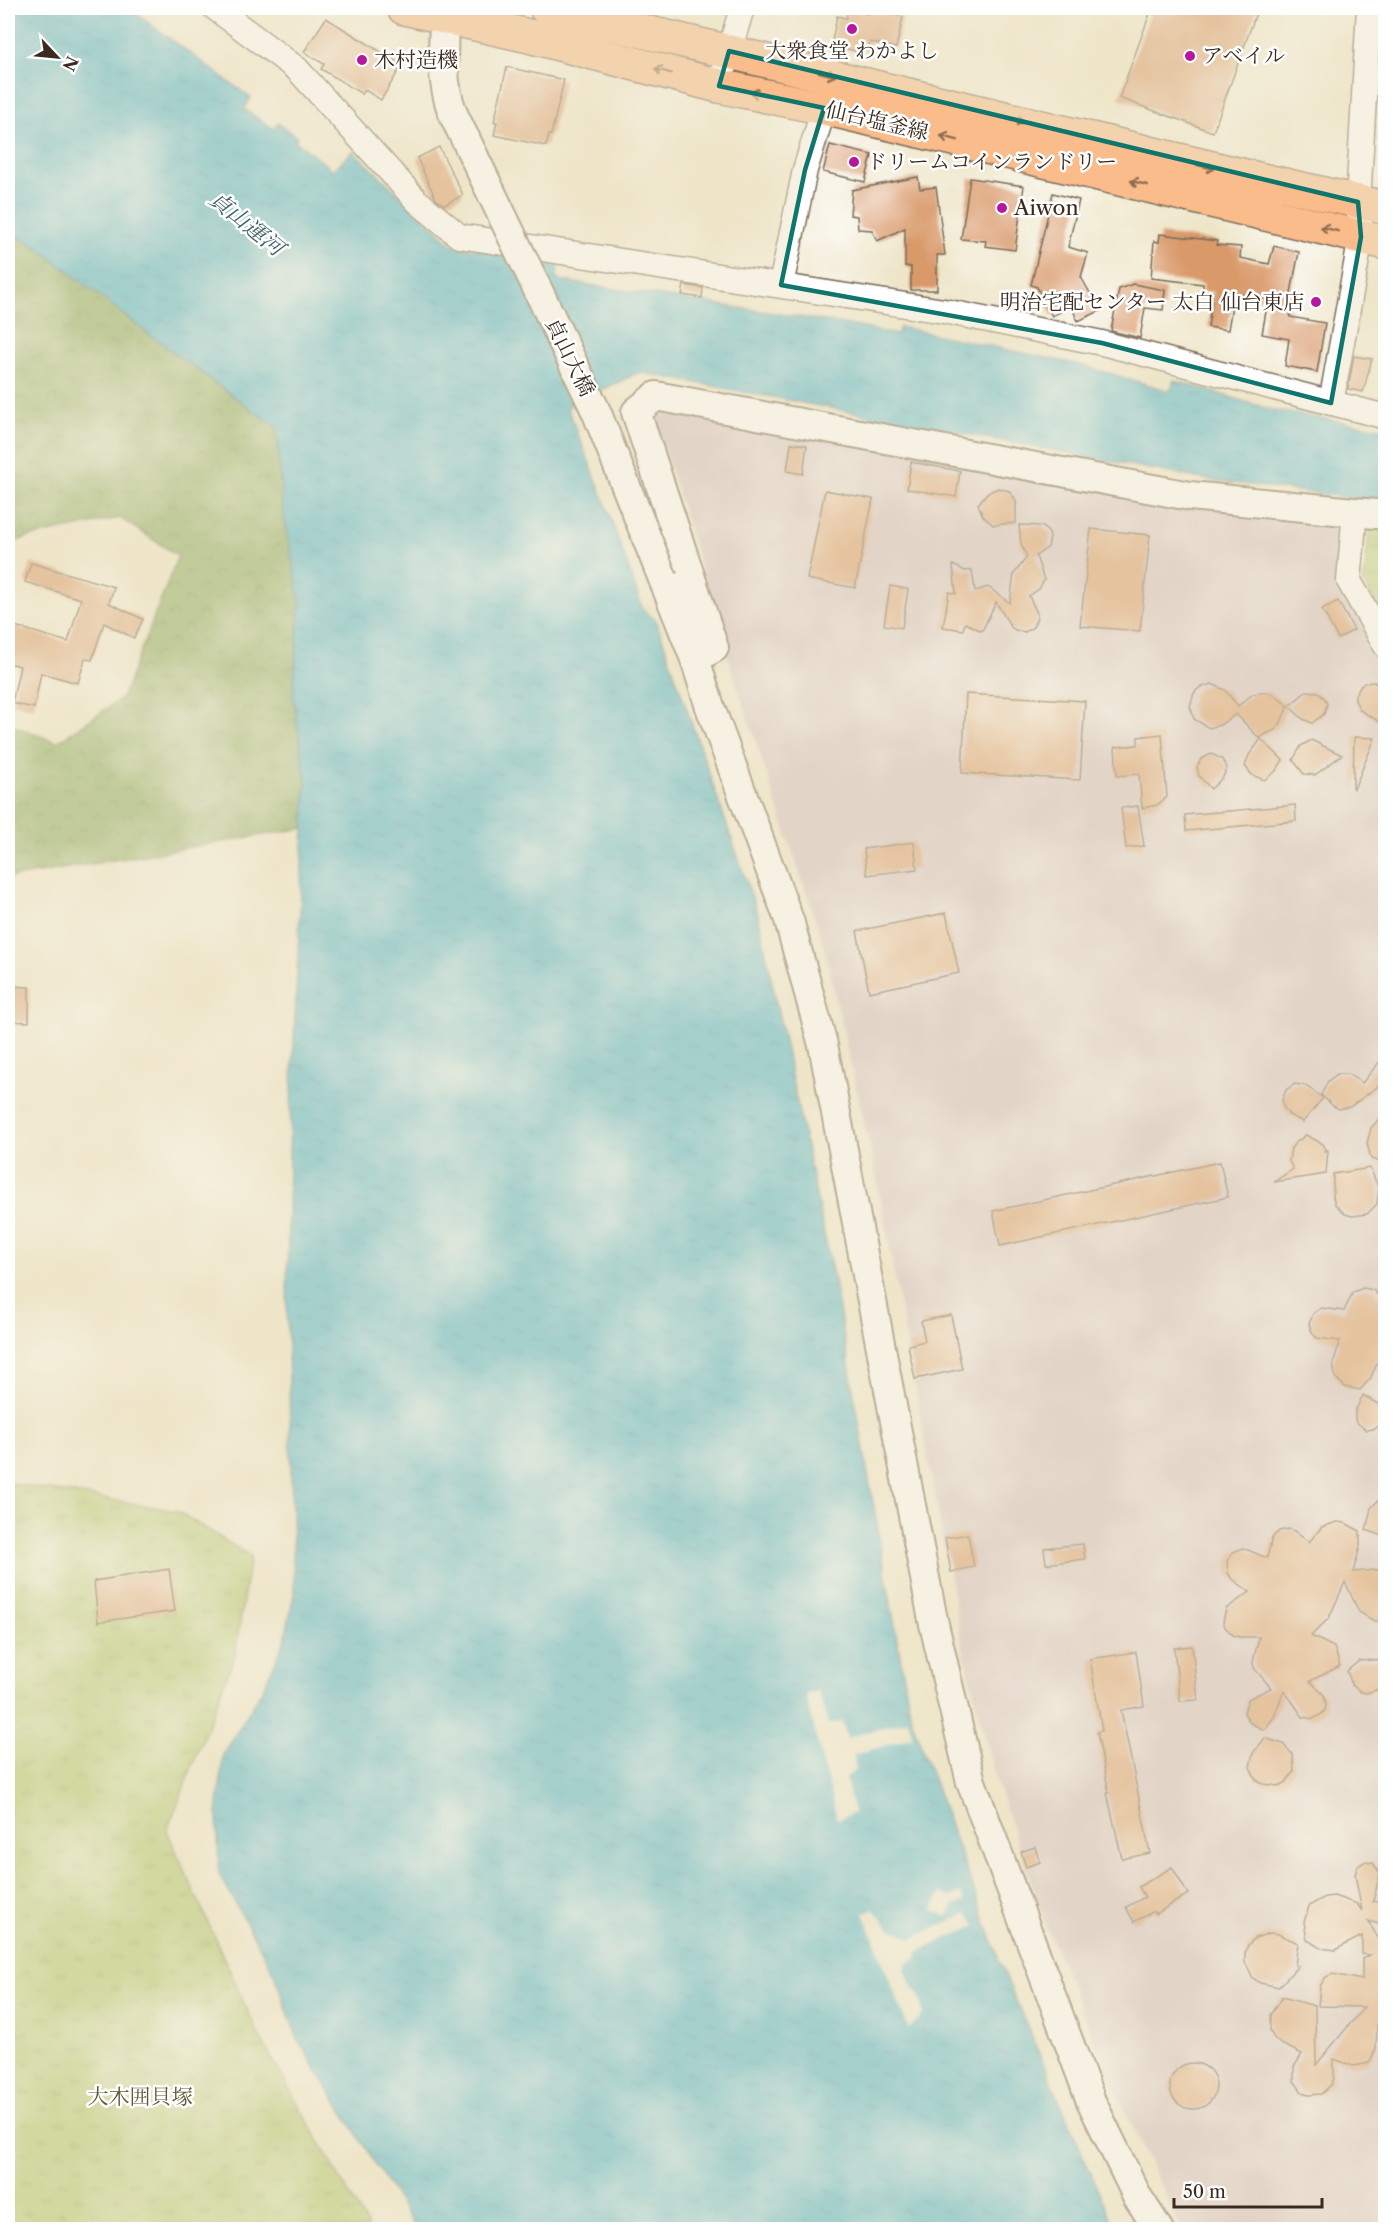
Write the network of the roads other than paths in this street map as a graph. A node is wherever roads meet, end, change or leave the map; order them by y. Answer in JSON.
{"nodes":[{"id":1,"x":216,"y":8,"type":"edge"},
{"id":2,"x":405,"y":8,"type":"edge"},
{"id":3,"x":546,"y":8,"type":"edge"},
{"id":4,"x":742,"y":8,"type":"edge"},
{"id":5,"x":1369,"y":8,"type":"edge"},
{"id":6,"x":450,"y":11,"type":"edge"},
{"id":7,"x":729,"y":51,"type":"junction"},
{"id":8,"x":719,"y":86,"type":"junction"},
{"id":9,"x":824,"y":108,"type":"junction"},
{"id":10,"x":1372,"y":205,"type":"edge"},
{"id":11,"x":1373,"y":240,"type":"edge"},
{"id":12,"x":781,"y":285,"type":"junction"},
{"id":13,"x":1331,"y":403,"type":"junction"},
{"id":14,"x":1386,"y":417,"type":"edge"},
{"id":15,"x":1355,"y":510,"type":"junction"},
{"id":16,"x":1386,"y":515,"type":"edge"},
{"id":17,"x":1386,"y":646,"type":"edge"},
{"id":18,"x":695,"y":658,"type":"junction"},
{"id":19,"x":1159,"y":2229,"type":"edge"}],
"edges":[{"from":1,"to":12,"type":"street"},
{"from":2,"to":6,"type":"main road","name":"仙台塩釜線"},
{"from":3,"to":7,"type":"main road","name":"仙台塩釜線"},
{"from":4,"to":7,"type":"street"},
{"from":5,"to":10,"type":"street"},
{"from":8,"to":6,"type":"main road","name":"仙台塩釜線","one_way":true},
{"from":6,"to":18,"type":"street","name":"貞山大橋","bridge":true},
{"from":7,"to":8,"type":"street"},
{"from":7,"to":10,"type":"main road","name":"仙台塩釜線","one_way":true},
{"from":9,"to":8,"type":"main road","name":"仙台塩釜線","one_way":true},
{"from":11,"to":9,"type":"main road","name":"仙台塩釜線","one_way":true},
{"from":9,"to":12,"type":"street"},
{"from":10,"to":11,"type":"street"},
{"from":11,"to":13,"type":"street"},
{"from":12,"to":13,"type":"street"},
{"from":13,"to":14,"type":"street"},
{"from":15,"to":16,"type":"street"},
{"from":15,"to":17,"type":"street"},
{"from":15,"to":18,"type":"street"},
{"from":18,"to":19,"type":"street","name":"貞山大橋"}]}
